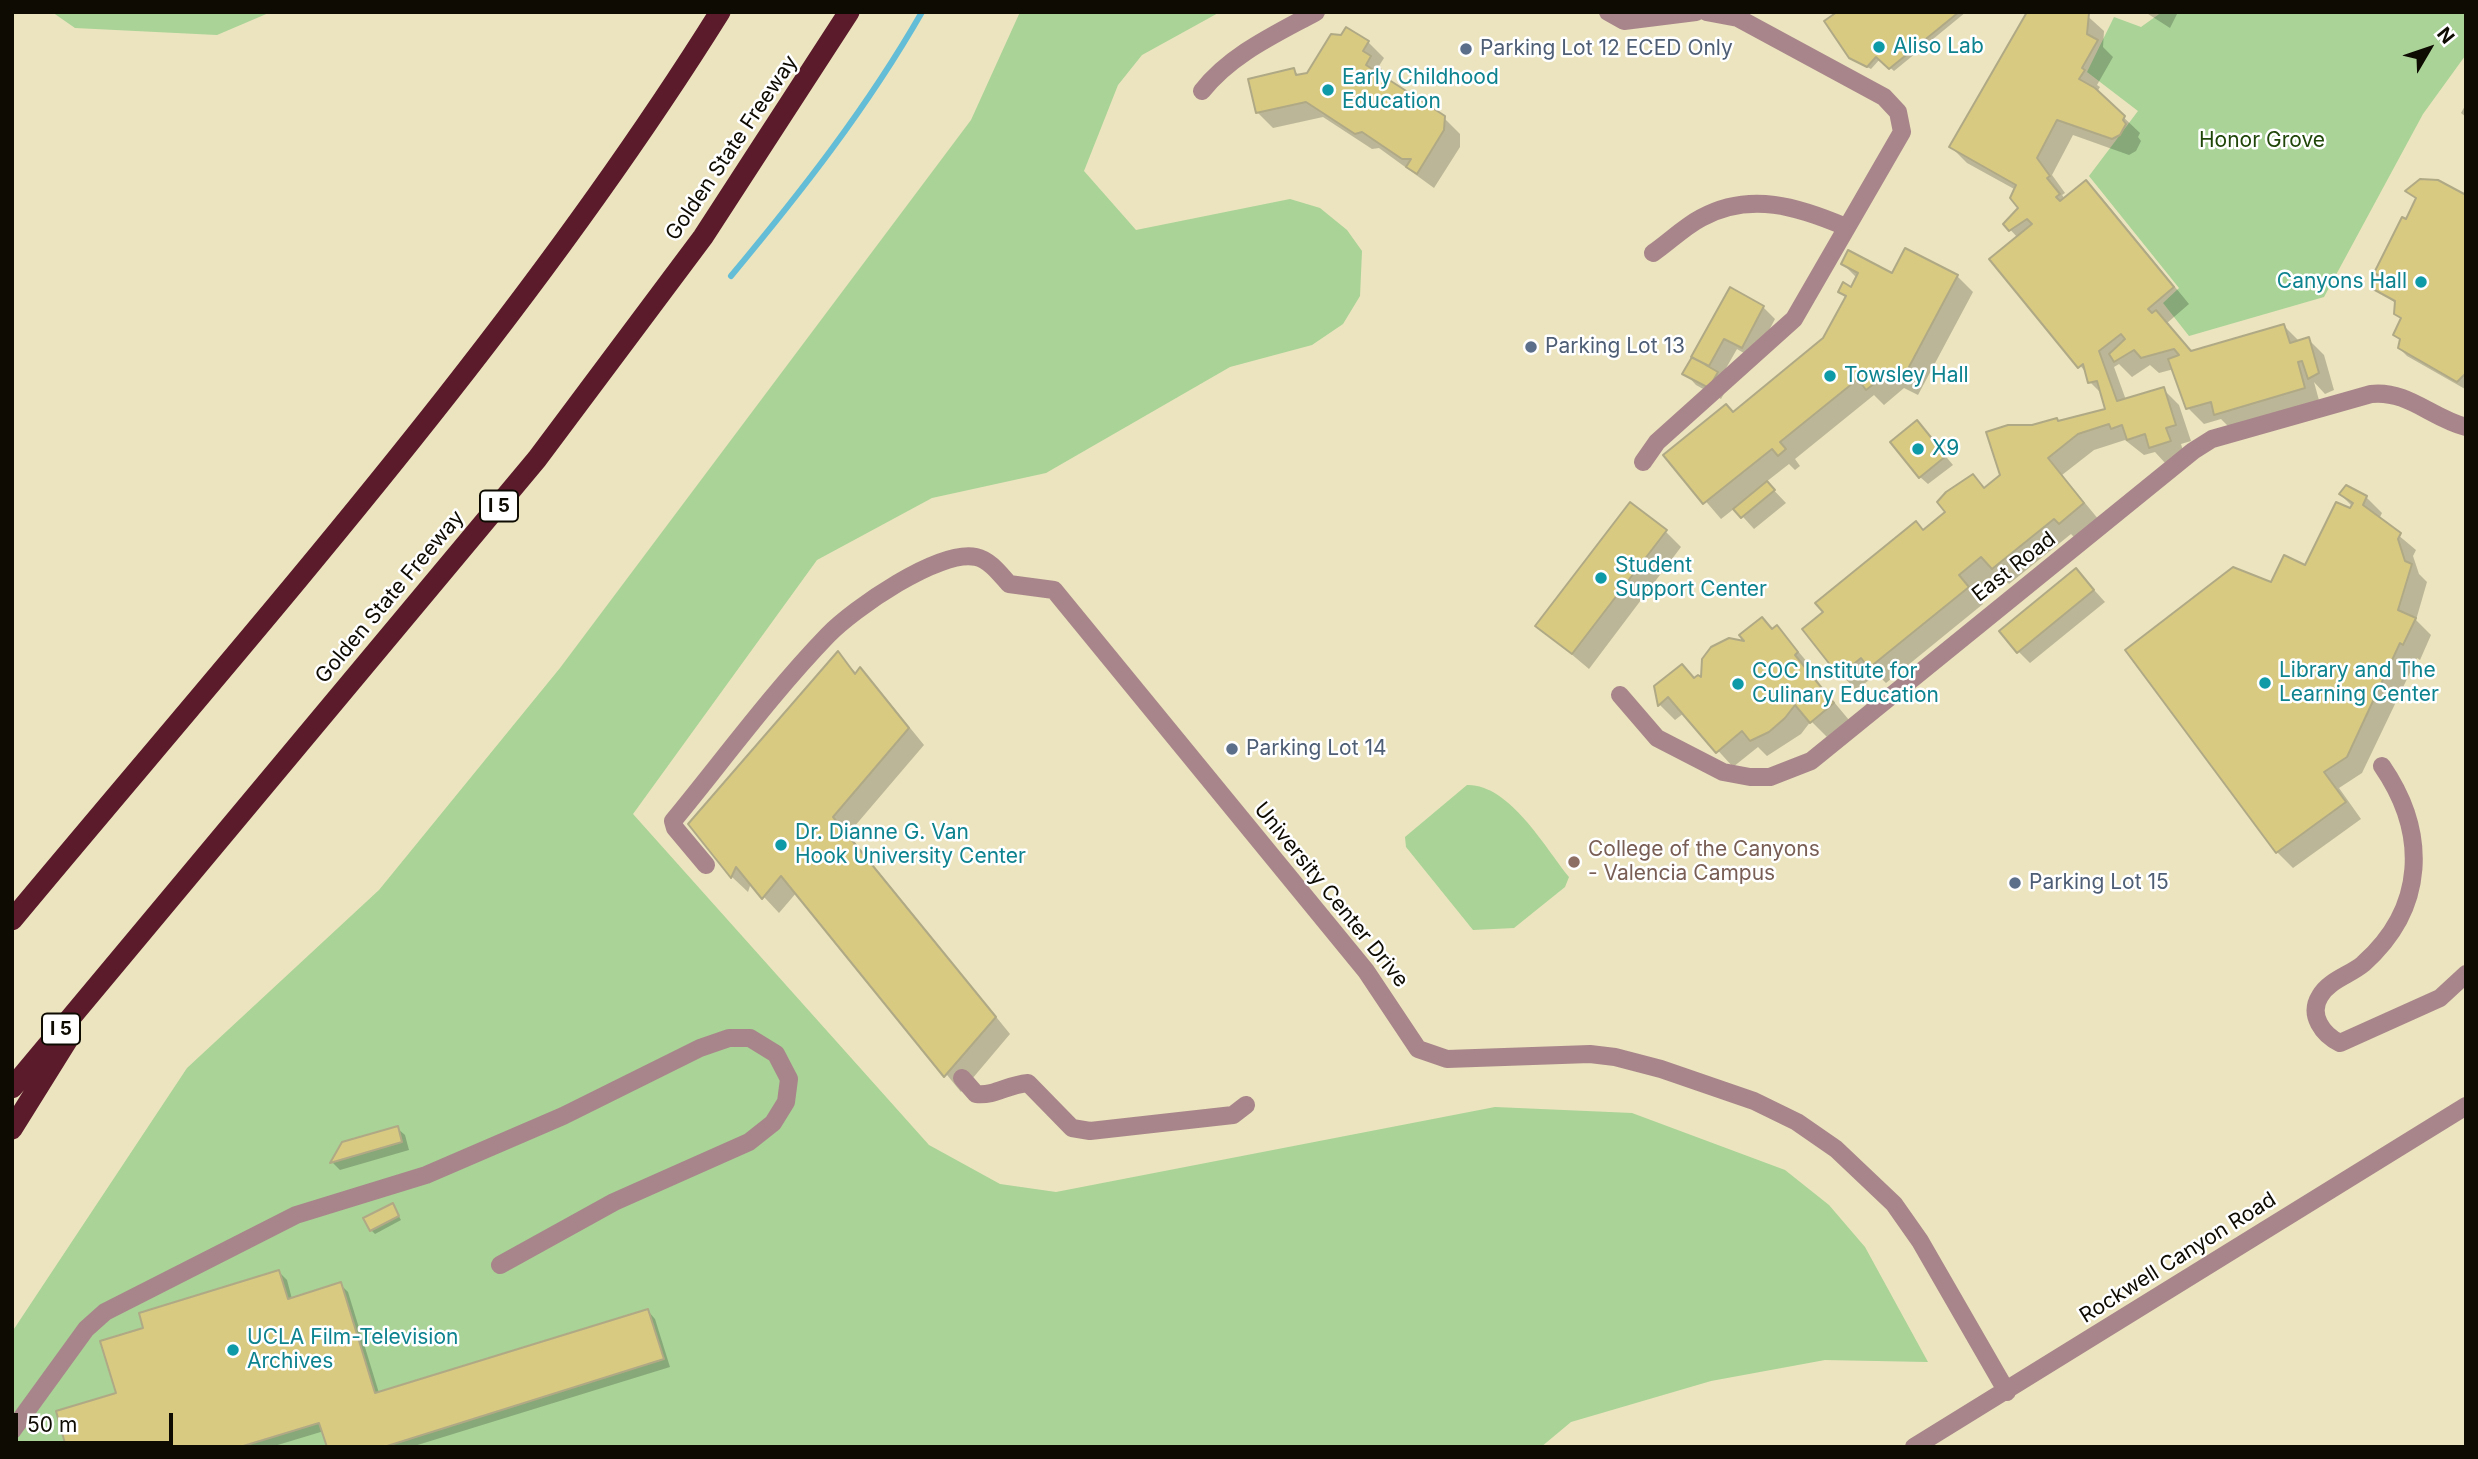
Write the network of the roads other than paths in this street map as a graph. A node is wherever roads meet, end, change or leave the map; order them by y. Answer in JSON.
{"nodes":[{"id":1,"x":720,"y":12,"type":"edge"},
{"id":2,"x":849,"y":12,"type":"edge"},
{"id":3,"x":1316,"y":12,"type":"edge"},
{"id":4,"x":1608,"y":12,"type":"edge"},
{"id":5,"x":1696,"y":12,"type":"edge"},
{"id":6,"x":1706,"y":12,"type":"edge"},
{"id":7,"x":1202,"y":91,"type":"dead end"},
{"id":8,"x":1846,"y":227,"type":"junction"},
{"id":9,"x":1653,"y":253,"type":"dead end"},
{"id":10,"x":2466,"y":427,"type":"edge"},
{"id":11,"x":1643,"y":462,"type":"dead end"},
{"id":12,"x":1620,"y":695,"type":"dead end"},
{"id":13,"x":2382,"y":766,"type":"dead end"},
{"id":14,"x":706,"y":865,"type":"dead end"},
{"id":15,"x":17,"y":912,"type":"edge"},
{"id":16,"x":111,"y":971,"type":"junction"},
{"id":17,"x":2466,"y":974,"type":"edge"},
{"id":18,"x":962,"y":1078,"type":"dead end"},
{"id":19,"x":12,"y":1088,"type":"edge"},
{"id":20,"x":1245,"y":1105,"type":"dead end"},
{"id":21,"x":2466,"y":1106,"type":"edge"},
{"id":22,"x":12,"y":1129,"type":"edge"},
{"id":23,"x":500,"y":1265,"type":"dead end"},
{"id":24,"x":2007,"y":1392,"type":"junction"},
{"id":25,"x":12,"y":1431,"type":"edge"},
{"id":26,"x":1914,"y":1447,"type":"edge"}],
"edges":[{"from":1,"to":15,"type":"highway"},
{"from":2,"to":16,"type":"highway","name":"Golden State Freeway","number":"I 5"},
{"from":3,"to":7,"type":"street"},
{"from":4,"to":5,"type":"street"},
{"from":6,"to":8,"type":"street"},
{"from":8,"to":9,"type":"street"},
{"from":8,"to":11,"type":"street"},
{"from":10,"to":12,"type":"street","name":"East Road"},
{"from":13,"to":17,"type":"street"},
{"from":14,"to":24,"type":"street","name":"University Center Drive"},
{"from":16,"to":19,"type":"highway","name":"Golden State Freeway","number":"I 5"},
{"from":16,"to":22,"type":"highway"},
{"from":18,"to":20,"type":"street"},
{"from":21,"to":24,"type":"street","name":"Rockwell Canyon Road"},
{"from":23,"to":25,"type":"street"},
{"from":24,"to":26,"type":"street","name":"Rockwell Canyon Road"}]}
